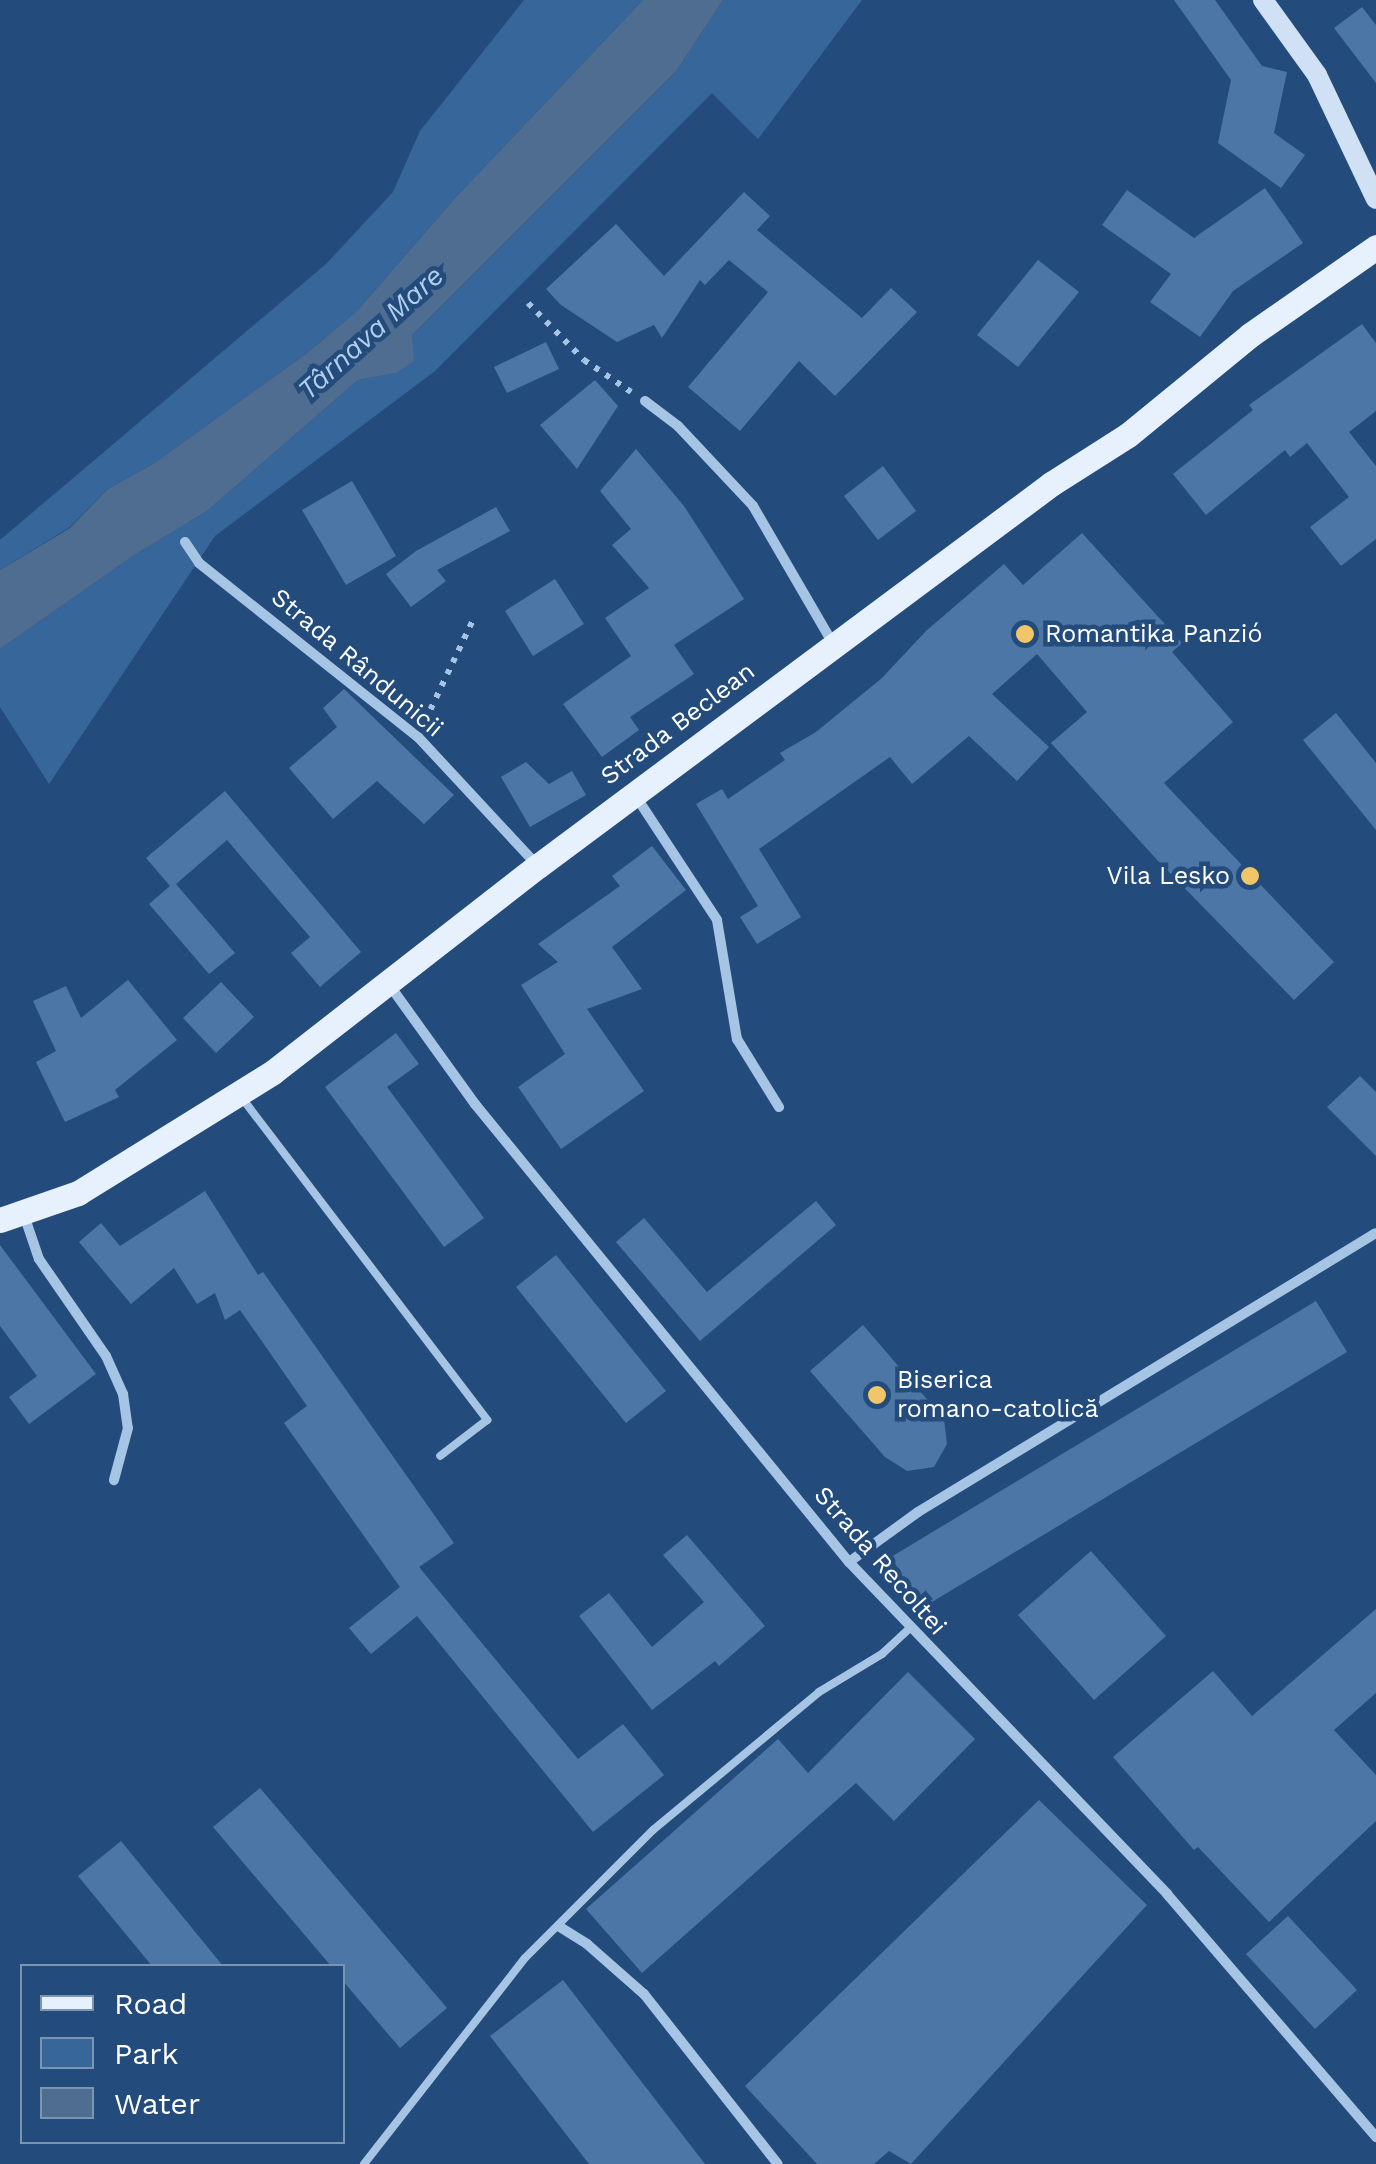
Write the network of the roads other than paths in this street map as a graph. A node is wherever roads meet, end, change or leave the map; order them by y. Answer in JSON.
{"nodes":[{"id":1,"x":1263,"y":0,"type":"edge"},
{"id":2,"x":1376,"y":199,"type":"edge"},
{"id":3,"x":1376,"y":247,"type":"edge"},
{"id":4,"x":645,"y":401,"type":"road end"},
{"id":5,"x":185,"y":542,"type":"dead end"},
{"id":6,"x":835,"y":646,"type":"junction"},
{"id":7,"x":634,"y":794,"type":"junction"},
{"id":8,"x":538,"y":866,"type":"junction"},
{"id":9,"x":388,"y":982,"type":"junction"},
{"id":10,"x":239,"y":1094,"type":"junction"},
{"id":11,"x":779,"y":1107,"type":"dead end"},
{"id":12,"x":12,"y":1218,"type":"edge"},
{"id":13,"x":1376,"y":1233,"type":"edge"},
{"id":14,"x":440,"y":1456,"type":"dead end"},
{"id":15,"x":114,"y":1480,"type":"dead end"},
{"id":16,"x":849,"y":1562,"type":"junction"},
{"id":17,"x":910,"y":1628,"type":"junction"},
{"id":18,"x":560,"y":1927,"type":"junction"},
{"id":19,"x":1376,"y":2137,"type":"edge"},
{"id":20,"x":364,"y":2164,"type":"edge"},
{"id":21,"x":778,"y":2164,"type":"edge"}],
"edges":[{"from":1,"to":2,"type":"main road"},
{"from":3,"to":6,"type":"main road","name":"Strada Beclean"},
{"from":4,"to":6,"type":"street"},
{"from":5,"to":8,"type":"street","name":"Strada Rândunicii"},
{"from":6,"to":7,"type":"main road","name":"Strada Beclean"},
{"from":7,"to":8,"type":"main road","name":"Strada Beclean"},
{"from":7,"to":11,"type":"street"},
{"from":8,"to":9,"type":"main road","name":"Strada Beclean"},
{"from":9,"to":10,"type":"main road","name":"Strada Beclean"},
{"from":9,"to":16,"type":"street","name":"Strada Recoltei"},
{"from":10,"to":12,"type":"main road","name":"Strada Beclean"},
{"from":10,"to":14,"type":"lane"},
{"from":12,"to":15,"type":"street"},
{"from":13,"to":16,"type":"street"},
{"from":16,"to":17,"type":"street","name":"Strada Recoltei"},
{"from":17,"to":18,"type":"lane"},
{"from":17,"to":19,"type":"street","name":"Strada Recoltei"},
{"from":18,"to":20,"type":"lane"},
{"from":18,"to":21,"type":"street"}]}
